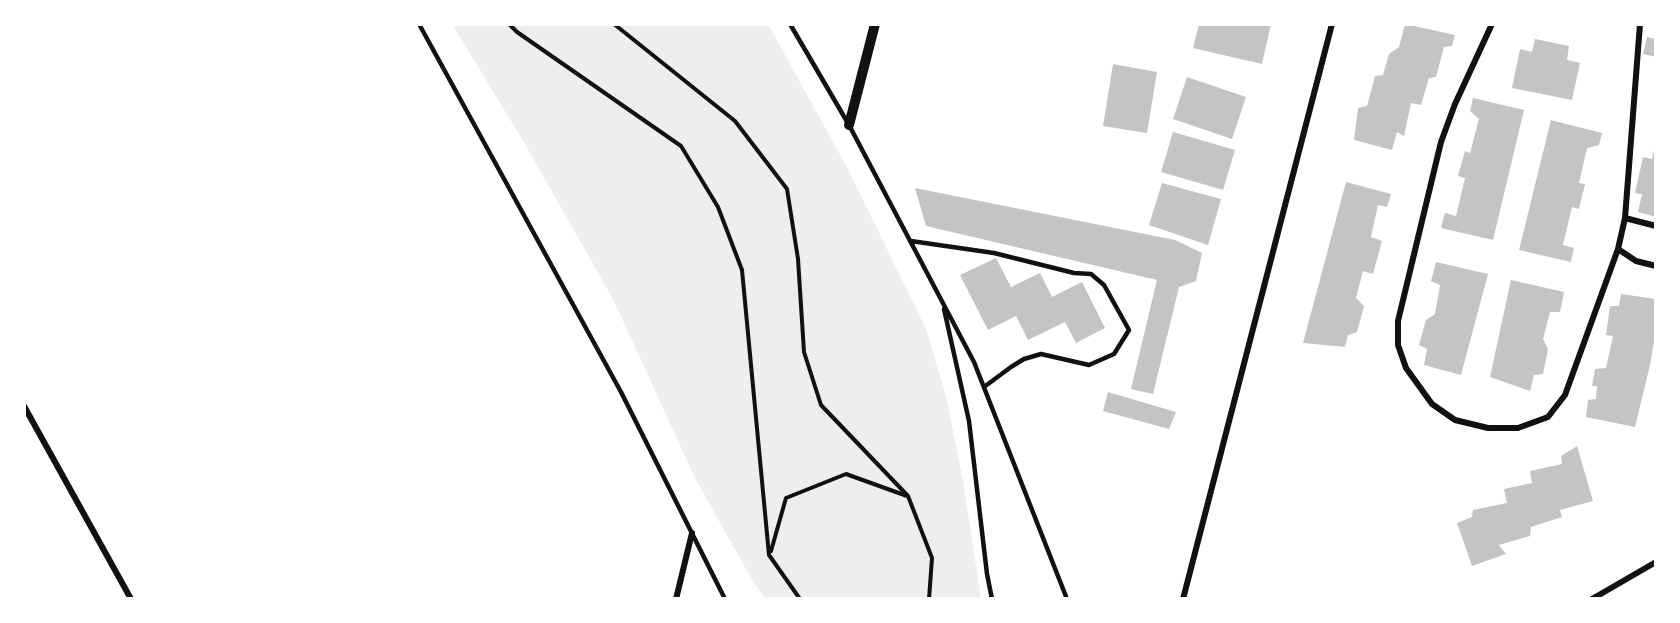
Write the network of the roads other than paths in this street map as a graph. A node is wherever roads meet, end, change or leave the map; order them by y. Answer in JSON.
{"nodes":[{"id":1,"x":419,"y":24,"type":"edge"},
{"id":2,"x":790,"y":24,"type":"edge"},
{"id":3,"x":875,"y":24,"type":"edge"},
{"id":4,"x":1332,"y":24,"type":"edge"},
{"id":5,"x":1492,"y":24,"type":"edge"},
{"id":6,"x":1640,"y":24,"type":"edge"},
{"id":7,"x":849,"y":124,"type":"junction"},
{"id":8,"x":1625,"y":218,"type":"junction"},
{"id":9,"x":1656,"y":226,"type":"edge"},
{"id":10,"x":910,"y":241,"type":"junction"},
{"id":11,"x":1618,"y":249,"type":"junction"},
{"id":12,"x":1656,"y":266,"type":"edge"},
{"id":13,"x":942,"y":302,"type":"junction"},
{"id":14,"x":984,"y":387,"type":"junction"},
{"id":15,"x":24,"y":405,"type":"edge"},
{"id":16,"x":692,"y":533,"type":"junction"},
{"id":17,"x":1656,"y":562,"type":"edge"},
{"id":18,"x":131,"y":599,"type":"edge"},
{"id":19,"x":675,"y":599,"type":"edge"},
{"id":20,"x":725,"y":599,"type":"edge"},
{"id":21,"x":992,"y":599,"type":"edge"},
{"id":22,"x":1066,"y":599,"type":"edge"},
{"id":23,"x":1183,"y":599,"type":"edge"},
{"id":24,"x":1592,"y":599,"type":"edge"}],
"edges":[{"from":1,"to":16,"type":"lane"},
{"from":2,"to":7,"type":"lane"},
{"from":3,"to":7,"type":"street"},
{"from":4,"to":23,"type":"street"},
{"from":5,"to":11,"type":"street"},
{"from":6,"to":8,"type":"street"},
{"from":7,"to":10,"type":"lane"},
{"from":8,"to":9,"type":"street"},
{"from":8,"to":11,"type":"street"},
{"from":10,"to":13,"type":"lane"},
{"from":10,"to":14,"type":"lane"},
{"from":11,"to":12,"type":"street"},
{"from":13,"to":14,"type":"lane"},
{"from":13,"to":21,"type":"lane"},
{"from":14,"to":22,"type":"lane"},
{"from":15,"to":18,"type":"street"},
{"from":16,"to":19,"type":"street"},
{"from":16,"to":20,"type":"lane"},
{"from":17,"to":24,"type":"street"}]}
